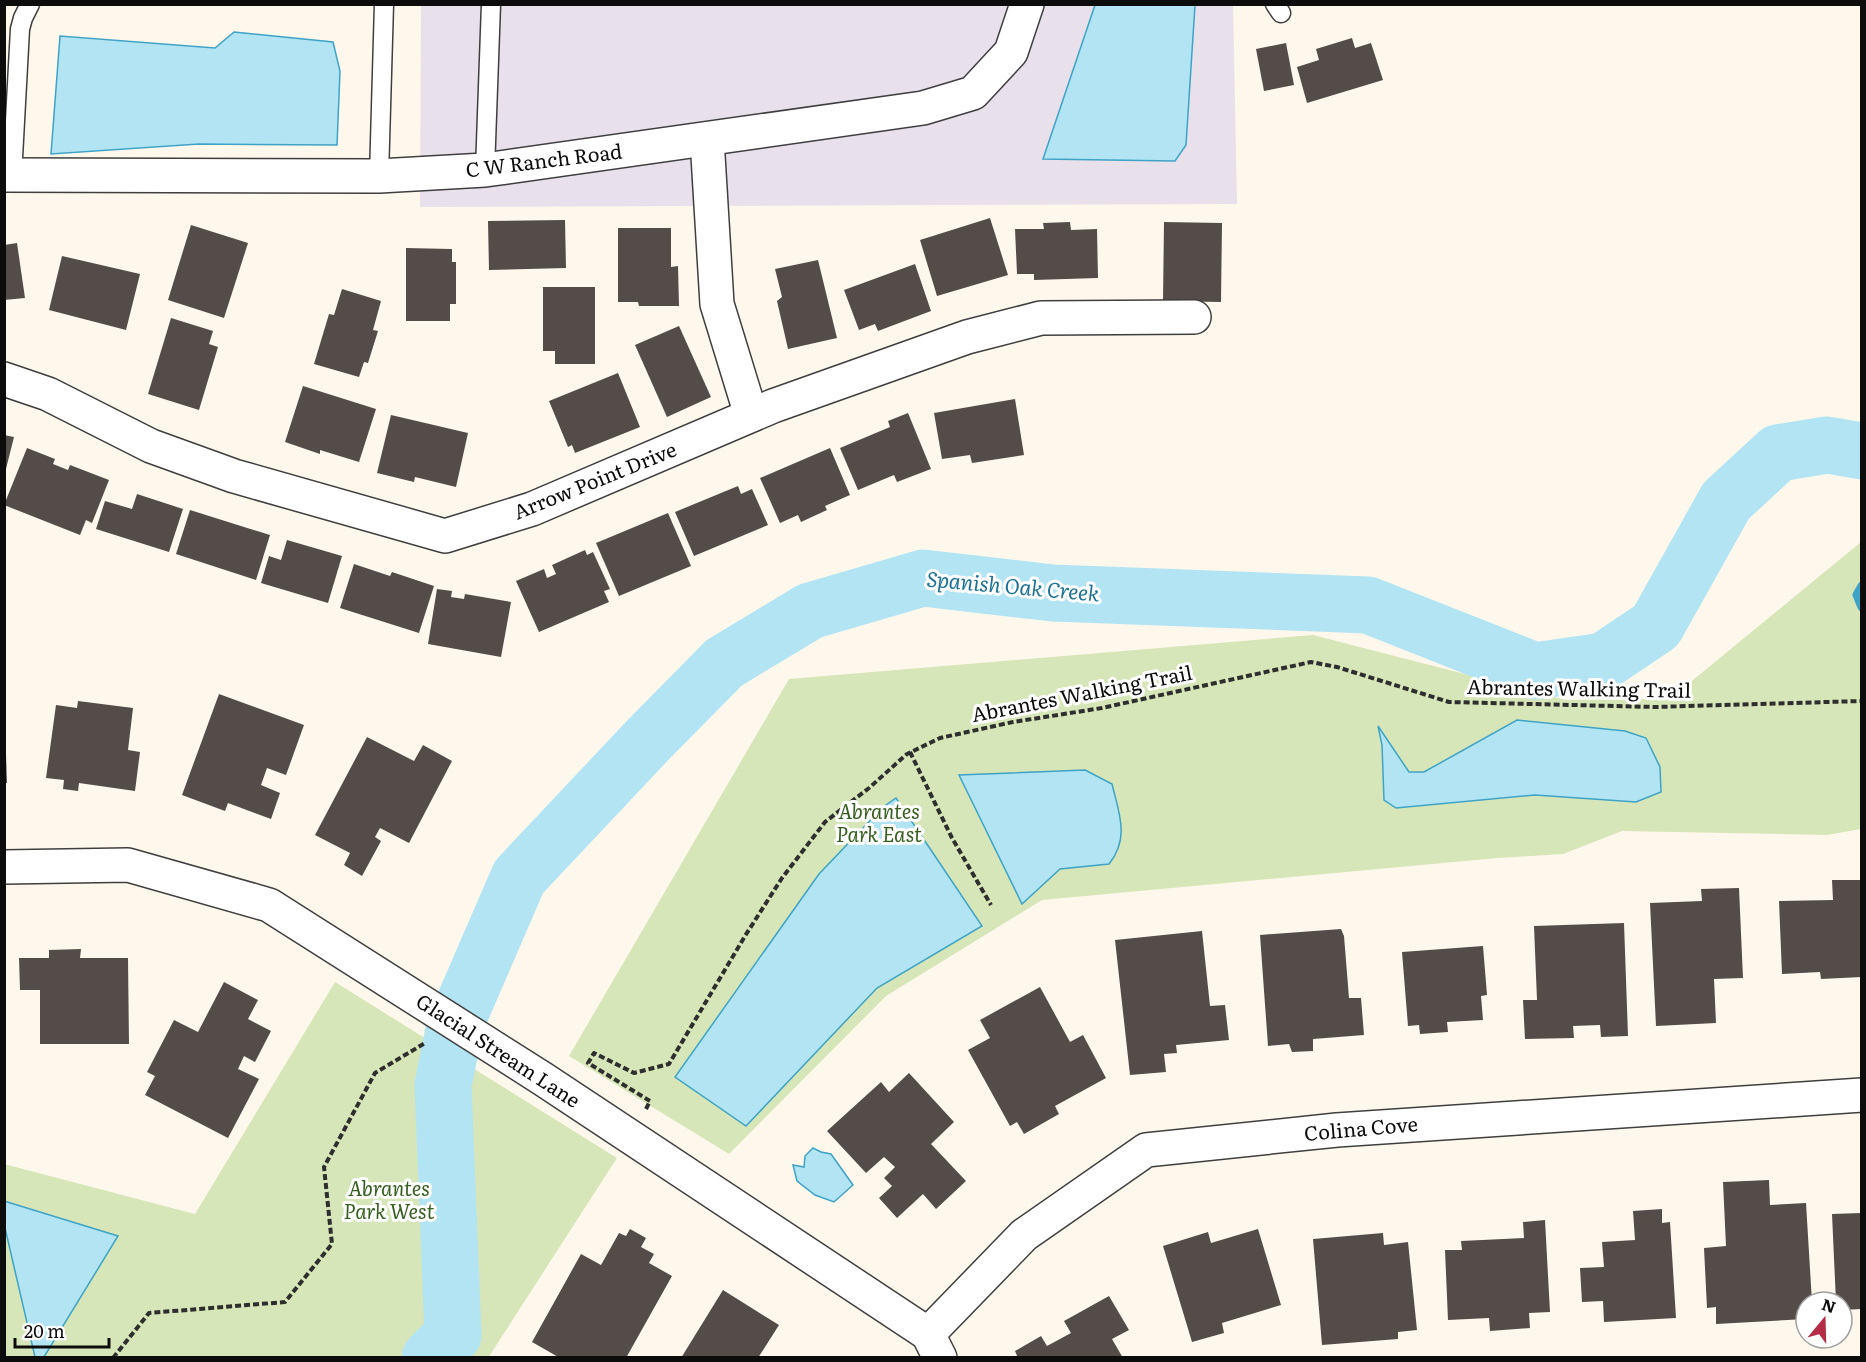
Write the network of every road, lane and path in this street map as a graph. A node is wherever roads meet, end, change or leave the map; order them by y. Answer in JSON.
{"nodes":[{"id":1,"x":30,"y":4,"type":"edge"},
{"id":2,"x":384,"y":4,"type":"edge"},
{"id":3,"x":491,"y":4,"type":"edge"},
{"id":4,"x":1027,"y":4,"type":"edge"},
{"id":5,"x":707,"y":139,"type":"junction"},
{"id":6,"x":485,"y":170,"type":"junction"},
{"id":7,"x":8,"y":176,"type":"edge"},
{"id":8,"x":379,"y":176,"type":"junction"},
{"id":9,"x":1194,"y":317,"type":"dead end"},
{"id":10,"x":4,"y":379,"type":"edge"},
{"id":11,"x":751,"y":415,"type":"junction"},
{"id":12,"x":1862,"y":701,"type":"edge"},
{"id":13,"x":910,"y":752,"type":"junction"},
{"id":14,"x":4,"y":867,"type":"edge"},
{"id":15,"x":991,"y":905,"type":"dead end"},
{"id":16,"x":437,"y":1025,"type":"junction"},
{"id":17,"x":1862,"y":1095,"type":"edge"},
{"id":18,"x":630,"y":1137,"type":"junction"},
{"id":19,"x":934,"y":1346,"type":"edge"},
{"id":20,"x":113,"y":1358,"type":"edge"}],
"edges":[{"from":1,"to":7,"type":"lane"},
{"from":2,"to":8,"type":"lane"},
{"from":3,"to":6,"type":"lane"},
{"from":4,"to":5,"type":"street","name":"C W Ranch Road"},
{"from":5,"to":6,"type":"street","name":"C W Ranch Road"},
{"from":5,"to":11,"type":"street"},
{"from":6,"to":8,"type":"street","name":"C W Ranch Road"},
{"from":7,"to":8,"type":"street","name":"C W Ranch Road"},
{"from":9,"to":11,"type":"street","name":"Arrow Point Drive"},
{"from":10,"to":11,"type":"street","name":"Arrow Point Drive"},
{"from":12,"to":13,"type":"path","name":"Abrantes Walking Trail"},
{"from":13,"to":15,"type":"path"},
{"from":13,"to":18,"type":"path","name":"Abrantes Walking Trail"},
{"from":14,"to":16,"type":"street","name":"Glacial Stream Lane"},
{"from":16,"to":18,"type":"street","name":"Glacial Stream Lane"},
{"from":16,"to":20,"type":"path"},
{"from":17,"to":19,"type":"street","name":"Colina Cove"},
{"from":18,"to":19,"type":"street","name":"Glacial Stream Lane"}]}
